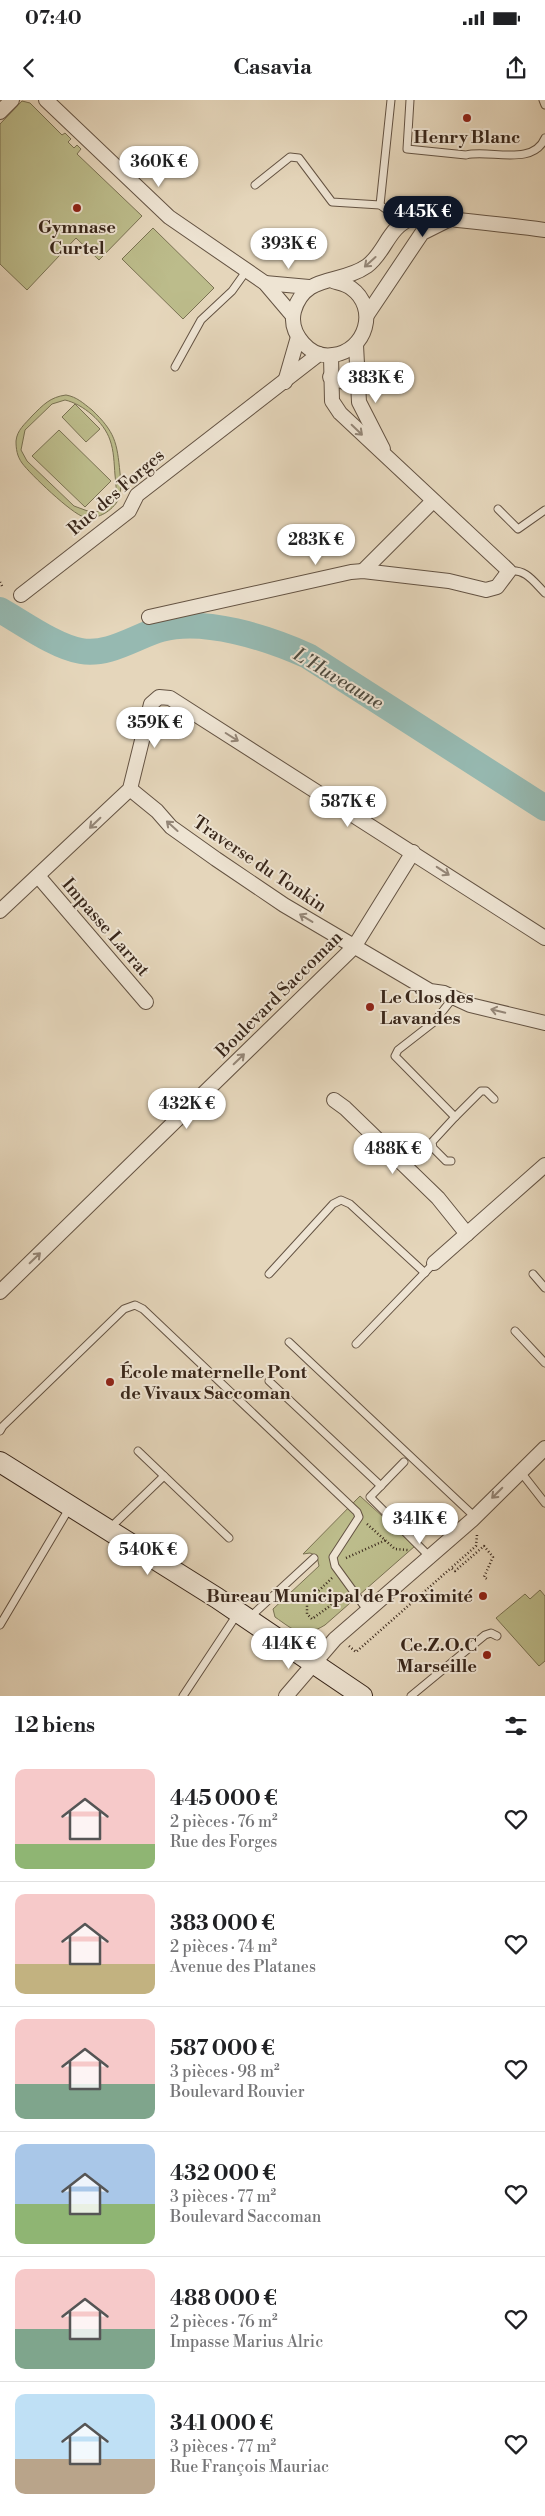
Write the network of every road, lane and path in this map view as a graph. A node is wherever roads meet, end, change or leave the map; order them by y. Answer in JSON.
{"nodes":[{"id":1,"x":12,"y":100,"type":"edge"},
{"id":2,"x":46,"y":100,"type":"edge"},
{"id":3,"x":392,"y":100,"type":"edge"},
{"id":4,"x":410,"y":100,"type":"edge"},
{"id":5,"x":543,"y":100,"type":"edge"},
{"id":6,"x":545,"y":105,"type":"edge"},
{"id":7,"x":0,"y":112,"type":"edge"},
{"id":8,"x":545,"y":138,"type":"edge"},
{"id":9,"x":254,"y":185,"type":"dead end"},
{"id":10,"x":380,"y":205,"type":"junction"},
{"id":11,"x":450,"y":219,"type":"junction"},
{"id":12,"x":403,"y":222,"type":"junction"},
{"id":13,"x":545,"y":230,"type":"edge"},
{"id":14,"x":406,"y":256,"type":"junction"},
{"id":15,"x":247,"y":270,"type":"junction"},
{"id":16,"x":333,"y":281,"type":"junction"},
{"id":17,"x":265,"y":283,"type":"junction"},
{"id":18,"x":309,"y":287,"type":"junction"},
{"id":19,"x":367,"y":315,"type":"junction"},
{"id":20,"x":293,"y":316,"type":"junction"},
{"id":21,"x":298,"y":337,"type":"junction"},
{"id":22,"x":356,"y":345,"type":"junction"},
{"id":23,"x":325,"y":355,"type":"junction"},
{"id":24,"x":174,"y":367,"type":"dead end"},
{"id":25,"x":330,"y":378,"type":"junction"},
{"id":26,"x":356,"y":379,"type":"junction"},
{"id":27,"x":285,"y":382,"type":"junction"},
{"id":28,"x":391,"y":463,"type":"junction"},
{"id":29,"x":433,"y":501,"type":"junction"},
{"id":30,"x":498,"y":509,"type":"dead end"},
{"id":31,"x":545,"y":510,"type":"edge"},
{"id":32,"x":363,"y":571,"type":"junction"},
{"id":33,"x":509,"y":571,"type":"junction"},
{"id":34,"x":0,"y":582,"type":"edge"},
{"id":35,"x":3,"y":588,"type":"dead end"},
{"id":36,"x":545,"y":592,"type":"edge"},
{"id":37,"x":21,"y":595,"type":"dead end"},
{"id":38,"x":149,"y":617,"type":"dead end"},
{"id":39,"x":130,"y":789,"type":"junction"},
{"id":40,"x":413,"y":852,"type":"junction"},
{"id":41,"x":38,"y":876,"type":"junction"},
{"id":42,"x":0,"y":911,"type":"edge"},
{"id":43,"x":545,"y":938,"type":"edge"},
{"id":44,"x":354,"y":947,"type":"junction"},
{"id":45,"x":453,"y":998,"type":"junction"},
{"id":46,"x":146,"y":1002,"type":"dead end"},
{"id":47,"x":545,"y":1023,"type":"edge"},
{"id":48,"x":494,"y":1099,"type":"dead end"},
{"id":49,"x":334,"y":1100,"type":"dead end"},
{"id":50,"x":455,"y":1117,"type":"junction"},
{"id":51,"x":451,"y":1161,"type":"dead end"},
{"id":52,"x":545,"y":1165,"type":"edge"},
{"id":53,"x":467,"y":1234,"type":"junction"},
{"id":54,"x":430,"y":1268,"type":"junction"},
{"id":55,"x":269,"y":1274,"type":"dead end"},
{"id":56,"x":532,"y":1274,"type":"dead end"},
{"id":57,"x":545,"y":1288,"type":"edge"},
{"id":58,"x":0,"y":1292,"type":"edge"},
{"id":59,"x":515,"y":1332,"type":"dead end"},
{"id":60,"x":288,"y":1342,"type":"dead end"},
{"id":61,"x":356,"y":1344,"type":"dead end"},
{"id":62,"x":545,"y":1362,"type":"edge"},
{"id":63,"x":269,"y":1381,"type":"dead end"},
{"id":64,"x":0,"y":1431,"type":"edge"},
{"id":65,"x":545,"y":1448,"type":"edge"},
{"id":66,"x":138,"y":1451,"type":"dead end"},
{"id":67,"x":404,"y":1462,"type":"dead end"},
{"id":68,"x":2,"y":1465,"type":"edge"},
{"id":69,"x":520,"y":1471,"type":"junction"},
{"id":70,"x":164,"y":1476,"type":"junction"},
{"id":71,"x":381,"y":1486,"type":"junction"},
{"id":72,"x":545,"y":1503,"type":"edge"},
{"id":73,"x":70,"y":1507,"type":"junction"},
{"id":74,"x":359,"y":1517,"type":"junction"},
{"id":75,"x":475,"y":1517,"type":"junction"},
{"id":76,"x":107,"y":1530,"type":"junction"},
{"id":77,"x":483,"y":1530,"type":"dead end"},
{"id":78,"x":229,"y":1538,"type":"dead end"},
{"id":79,"x":386,"y":1540,"type":"junction"},
{"id":80,"x":419,"y":1546,"type":"junction"},
{"id":81,"x":429,"y":1556,"type":"junction"},
{"id":82,"x":314,"y":1558,"type":"dead end"},
{"id":83,"x":335,"y":1566,"type":"junction"},
{"id":84,"x":451,"y":1568,"type":"junction"},
{"id":85,"x":340,"y":1572,"type":"junction"},
{"id":86,"x":486,"y":1579,"type":"dead end"},
{"id":87,"x":352,"y":1590,"type":"junction"},
{"id":88,"x":367,"y":1610,"type":"junction"},
{"id":89,"x":244,"y":1615,"type":"junction"},
{"id":90,"x":0,"y":1624,"type":"edge"},
{"id":91,"x":497,"y":1636,"type":"dead end"},
{"id":92,"x":331,"y":1643,"type":"junction"},
{"id":93,"x":314,"y":1663,"type":"junction"},
{"id":94,"x":183,"y":1696,"type":"edge"},
{"id":95,"x":286,"y":1696,"type":"edge"},
{"id":96,"x":362,"y":1696,"type":"edge"},
{"id":97,"x":411,"y":1696,"type":"edge"}],
"edges":[{"from":1,"to":7,"type":"street"},
{"from":2,"to":15,"type":"street"},
{"from":3,"to":10,"type":"lane"},
{"from":4,"to":8,"type":"lane"},
{"from":5,"to":6,"type":"lane"},
{"from":9,"to":10,"type":"lane"},
{"from":10,"to":12,"type":"lane"},
{"from":11,"to":12,"type":"street"},
{"from":11,"to":13,"type":"street"},
{"from":11,"to":14,"type":"street"},
{"from":12,"to":14,"type":"street"},
{"from":12,"to":16,"type":"street","one_way":true},
{"from":14,"to":19,"type":"street"},
{"from":15,"to":17,"type":"street"},
{"from":15,"to":24,"type":"lane"},
{"from":16,"to":18,"type":"street"},
{"from":16,"to":19,"type":"street"},
{"from":17,"to":18,"type":"street"},
{"from":17,"to":20,"type":"street"},
{"from":18,"to":20,"type":"street"},
{"from":19,"to":22,"type":"street"},
{"from":20,"to":21,"type":"street"},
{"from":21,"to":23,"type":"street"},
{"from":21,"to":27,"type":"street"},
{"from":22,"to":23,"type":"street"},
{"from":22,"to":26,"type":"street"},
{"from":23,"to":25,"type":"street"},
{"from":23,"to":27,"type":"street","name":"Rue des Forges"},
{"from":25,"to":26,"type":"street"},
{"from":25,"to":28,"type":"street","one_way":true},
{"from":26,"to":28,"type":"street"},
{"from":27,"to":37,"type":"street","name":"Rue des Forges"},
{"from":28,"to":29,"type":"street"},
{"from":29,"to":32,"type":"street"},
{"from":29,"to":33,"type":"street"},
{"from":30,"to":31,"type":"lane"},
{"from":32,"to":33,"type":"street"},
{"from":32,"to":38,"type":"street"},
{"from":33,"to":36,"type":"lane"},
{"from":34,"to":35,"type":"path"},
{"from":39,"to":40,"type":"street","one_way":true},
{"from":39,"to":41,"type":"street","one_way":true},
{"from":44,"to":39,"type":"street","name":"Traverse du Tonkin","one_way":true},
{"from":40,"to":43,"type":"street","one_way":true},
{"from":40,"to":44,"type":"street","name":"Boulevard Saccoman"},
{"from":41,"to":42,"type":"street"},
{"from":41,"to":46,"type":"street","name":"Impasse Larrat"},
{"from":44,"to":45,"type":"street","name":"Traverse du Tonkin"},
{"from":58,"to":44,"type":"street","name":"Boulevard Saccoman","one_way":true},
{"from":47,"to":45,"type":"street","name":"Traverse du Tonkin","one_way":true},
{"from":45,"to":50,"type":"lane"},
{"from":48,"to":50,"type":"lane"},
{"from":49,"to":53,"type":"street"},
{"from":50,"to":51,"type":"lane"},
{"from":52,"to":53,"type":"street"},
{"from":53,"to":54,"type":"street"},
{"from":54,"to":55,"type":"lane"},
{"from":54,"to":61,"type":"lane"},
{"from":56,"to":57,"type":"lane"},
{"from":59,"to":62,"type":"lane"},
{"from":60,"to":75,"type":"lane"},
{"from":63,"to":71,"type":"lane"},
{"from":64,"to":74,"type":"lane"},
{"from":65,"to":69,"type":"street"},
{"from":66,"to":70,"type":"lane"},
{"from":67,"to":71,"type":"lane"},
{"from":68,"to":73,"type":"main road"},
{"from":69,"to":72,"type":"lane"},
{"from":69,"to":75,"type":"street","one_way":true},
{"from":70,"to":76,"type":"lane"},
{"from":70,"to":78,"type":"lane"},
{"from":71,"to":80,"type":"lane"},
{"from":73,"to":76,"type":"main road"},
{"from":73,"to":90,"type":"lane"},
{"from":74,"to":79,"type":"path"},
{"from":74,"to":83,"type":"lane"},
{"from":75,"to":81,"type":"street"},
{"from":76,"to":89,"type":"main road"},
{"from":77,"to":84,"type":"path"},
{"from":79,"to":80,"type":"path"},
{"from":79,"to":83,"type":"path"},
{"from":80,"to":81,"type":"lane"},
{"from":81,"to":88,"type":"street"},
{"from":82,"to":89,"type":"lane"},
{"from":83,"to":85,"type":"lane"},
{"from":84,"to":86,"type":"path"},
{"from":84,"to":92,"type":"path"},
{"from":85,"to":87,"type":"lane"},
{"from":85,"to":87,"type":"path"},
{"from":87,"to":88,"type":"lane"},
{"from":88,"to":92,"type":"street"},
{"from":89,"to":93,"type":"main road"},
{"from":89,"to":94,"type":"lane"},
{"from":91,"to":97,"type":"lane"},
{"from":92,"to":93,"type":"street"},
{"from":93,"to":95,"type":"street"},
{"from":93,"to":96,"type":"main road"}]}
